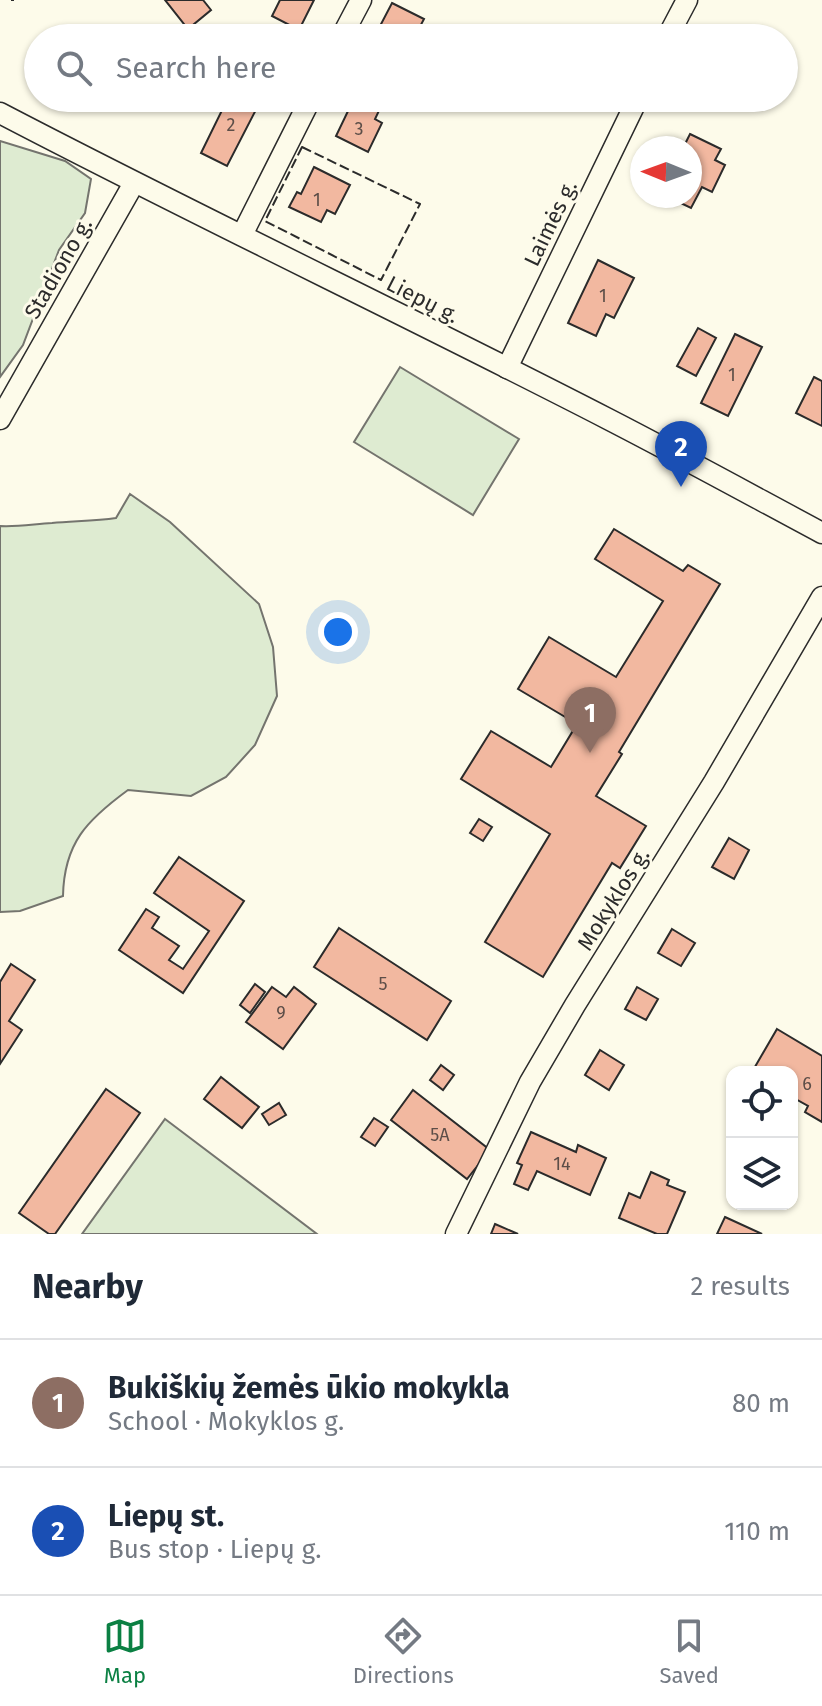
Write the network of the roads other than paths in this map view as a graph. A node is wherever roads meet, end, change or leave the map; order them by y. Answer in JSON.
{"nodes":[{"id":1,"x":361,"y":0,"type":"edge"},
{"id":2,"x":687,"y":0,"type":"edge"},
{"id":3,"x":348,"y":24,"type":"edge"},
{"id":4,"x":674,"y":24,"type":"edge"},
{"id":5,"x":304,"y":112,"type":"edge"},
{"id":6,"x":631,"y":112,"type":"edge"},
{"id":7,"x":0,"y":113,"type":"edge"},
{"id":8,"x":134,"y":183,"type":"junction"},
{"id":9,"x":242,"y":235,"type":"junction"},
{"id":10,"x":507,"y":368,"type":"junction"},
{"id":11,"x":0,"y":419,"type":"edge"},
{"id":12,"x":822,"y":533,"type":"edge"},
{"id":13,"x":822,"y":597,"type":"edge"},
{"id":14,"x":456,"y":1234,"type":"edge"}],
"edges":[{"from":1,"to":3,"type":"street"},
{"from":2,"to":4,"type":"street"},
{"from":5,"to":9,"type":"street"},
{"from":6,"to":10,"type":"street","name":"Laimės g."},
{"from":7,"to":8,"type":"street","name":"Liepų g."},
{"from":8,"to":9,"type":"street","name":"Liepų g."},
{"from":8,"to":11,"type":"street","name":"Stadiono g."},
{"from":9,"to":10,"type":"street","name":"Liepų g."},
{"from":10,"to":12,"type":"street","name":"Liepų g."},
{"from":13,"to":14,"type":"street","name":"Mokyklos g."}]}
